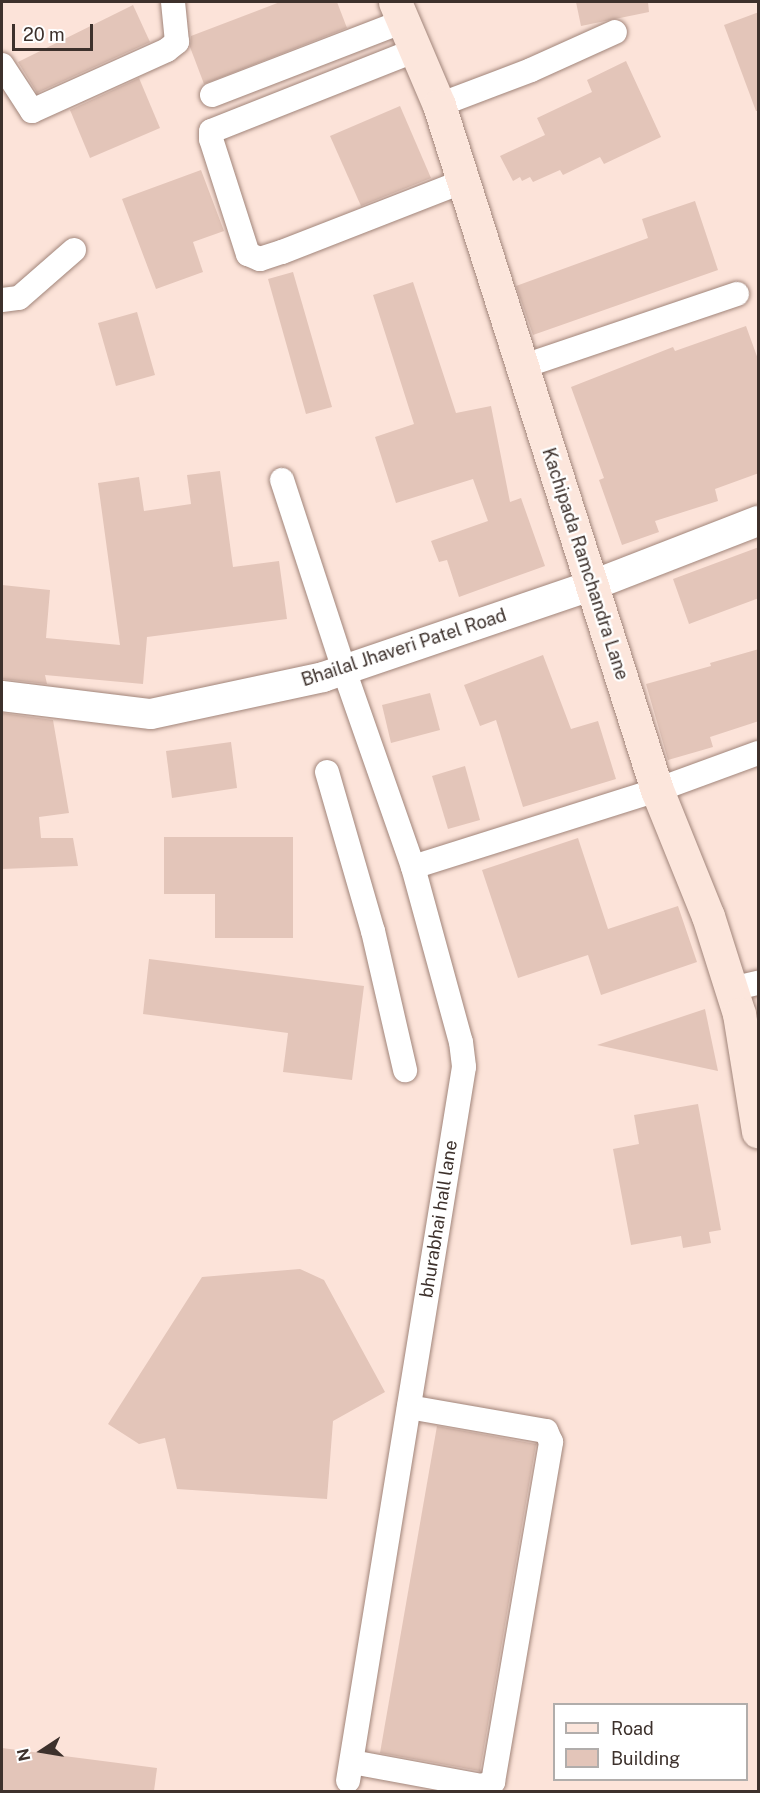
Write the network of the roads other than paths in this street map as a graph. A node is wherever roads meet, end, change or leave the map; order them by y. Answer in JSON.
{"nodes":[{"id":1,"x":173,"y":2,"type":"edge"},
{"id":2,"x":405,"y":24,"type":"edge"},
{"id":3,"x":615,"y":32,"type":"dead end"},
{"id":4,"x":2,"y":65,"type":"edge"},
{"id":5,"x":212,"y":95,"type":"dead end"},
{"id":6,"x":439,"y":105,"type":"junction"},
{"id":7,"x":462,"y":182,"type":"junction"},
{"id":8,"x":74,"y":250,"type":"dead end"},
{"id":9,"x":737,"y":294,"type":"dead end"},
{"id":10,"x":2,"y":300,"type":"edge"},
{"id":11,"x":521,"y":368,"type":"junction"},
{"id":12,"x":282,"y":480,"type":"dead end"},
{"id":13,"x":759,"y":521,"type":"edge"},
{"id":14,"x":593,"y":585,"type":"junction"},
{"id":15,"x":344,"y":670,"type":"junction"},
{"id":16,"x":2,"y":696,"type":"edge"},
{"id":17,"x":759,"y":753,"type":"edge"},
{"id":18,"x":327,"y":772,"type":"dead end"},
{"id":19,"x":657,"y":790,"type":"junction"},
{"id":20,"x":413,"y":867,"type":"junction"},
{"id":21,"x":745,"y":986,"type":"edge"},
{"id":22,"x":405,"y":1070,"type":"dead end"},
{"id":23,"x":759,"y":1131,"type":"edge"},
{"id":24,"x":409,"y":1407,"type":"junction"}],
"edges":[{"from":1,"to":4,"type":"street"},
{"from":2,"to":5,"type":"street"},
{"from":2,"to":6,"type":"main road","name":"Kachipada Ramchandra Lane"},
{"from":2,"to":7,"type":"street"},
{"from":3,"to":6,"type":"street"},
{"from":6,"to":7,"type":"main road","name":"Kachipada Ramchandra Lane"},
{"from":7,"to":11,"type":"main road","name":"Kachipada Ramchandra Lane"},
{"from":8,"to":10,"type":"street"},
{"from":9,"to":11,"type":"street"},
{"from":11,"to":14,"type":"main road","name":"Kachipada Ramchandra Lane"},
{"from":12,"to":15,"type":"street","name":"bhurabhai hall lane"},
{"from":13,"to":14,"type":"street","name":"Bhailal Jhaveri Patel Road"},
{"from":14,"to":15,"type":"street","name":"Bhailal Jhaveri Patel Road"},
{"from":14,"to":19,"type":"main road","name":"Kachipada Ramchandra Lane"},
{"from":15,"to":16,"type":"street","name":"Bhailal Jhaveri Patel Road"},
{"from":15,"to":20,"type":"street","name":"bhurabhai hall lane"},
{"from":17,"to":19,"type":"street"},
{"from":18,"to":22,"type":"street"},
{"from":19,"to":20,"type":"street"},
{"from":19,"to":21,"type":"main road","name":"Kachipada Ramchandra Lane"},
{"from":20,"to":24,"type":"street","name":"bhurabhai hall lane"},
{"from":21,"to":23,"type":"main road","name":"Kachipada Ramchandra Lane"},
{"from":24,"to":24,"type":"street","name":"bhurabhai hall lane"}]}
